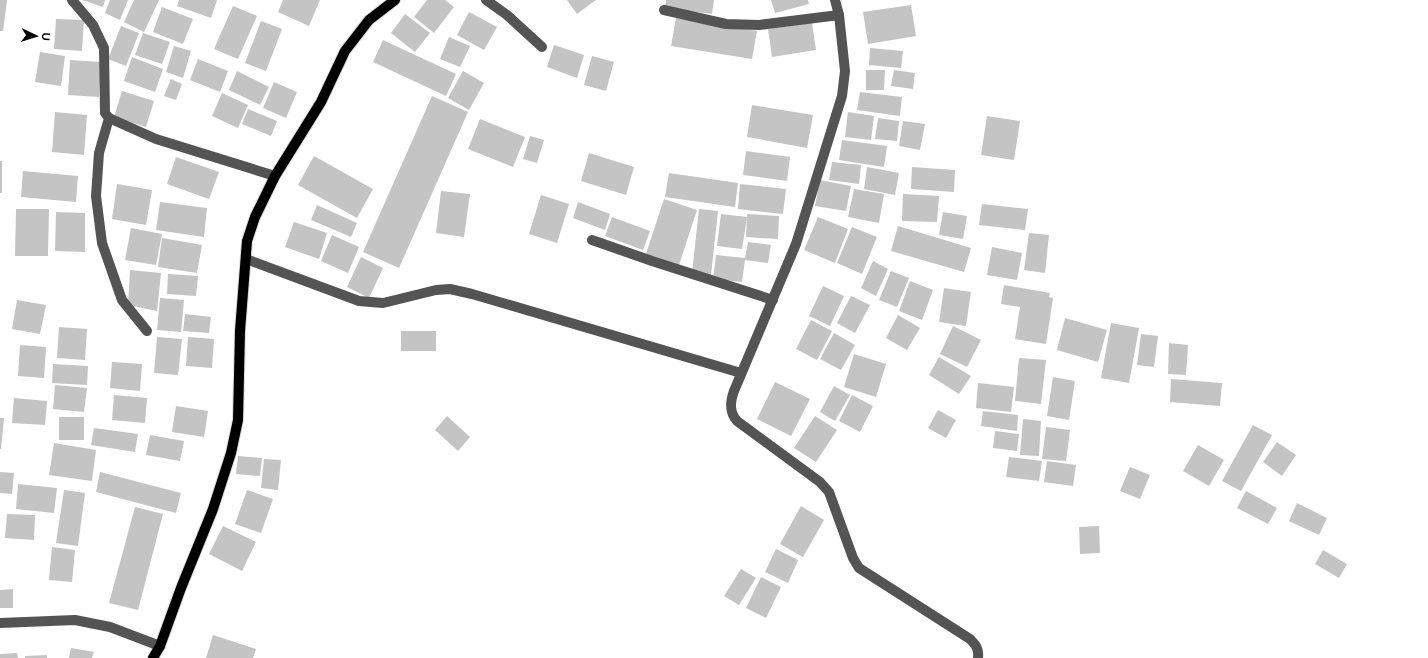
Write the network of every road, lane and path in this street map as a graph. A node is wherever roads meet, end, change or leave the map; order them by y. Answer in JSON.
{"nodes":[{"id":1,"x":72,"y":0,"type":"edge"},
{"id":2,"x":395,"y":0,"type":"edge"},
{"id":3,"x":486,"y":0,"type":"edge"},
{"id":4,"x":835,"y":0,"type":"edge"},
{"id":5,"x":664,"y":10,"type":"dead end"},
{"id":6,"x":838,"y":15,"type":"junction"},
{"id":7,"x":542,"y":46,"type":"dead end"},
{"id":8,"x":109,"y":118,"type":"junction"},
{"id":9,"x":275,"y":176,"type":"junction"},
{"id":10,"x":592,"y":240,"type":"dead end"},
{"id":11,"x":246,"y":259,"type":"junction"},
{"id":12,"x":773,"y":300,"type":"junction"},
{"id":13,"x":146,"y":331,"type":"dead end"},
{"id":14,"x":741,"y":373,"type":"junction"},
{"id":15,"x":0,"y":623,"type":"edge"},
{"id":16,"x":160,"y":646,"type":"junction"},
{"id":17,"x":153,"y":658,"type":"edge"},
{"id":18,"x":978,"y":658,"type":"edge"}],
"edges":[{"from":1,"to":8,"type":"street"},
{"from":2,"to":9,"type":"main road"},
{"from":3,"to":7,"type":"street"},
{"from":4,"to":6,"type":"street"},
{"from":5,"to":6,"type":"street"},
{"from":6,"to":12,"type":"street"},
{"from":8,"to":9,"type":"street"},
{"from":8,"to":13,"type":"street"},
{"from":9,"to":11,"type":"main road"},
{"from":10,"to":12,"type":"street"},
{"from":11,"to":14,"type":"street"},
{"from":11,"to":16,"type":"main road"},
{"from":12,"to":14,"type":"street"},
{"from":14,"to":18,"type":"street"},
{"from":15,"to":16,"type":"street"},
{"from":16,"to":17,"type":"main road"}]}
